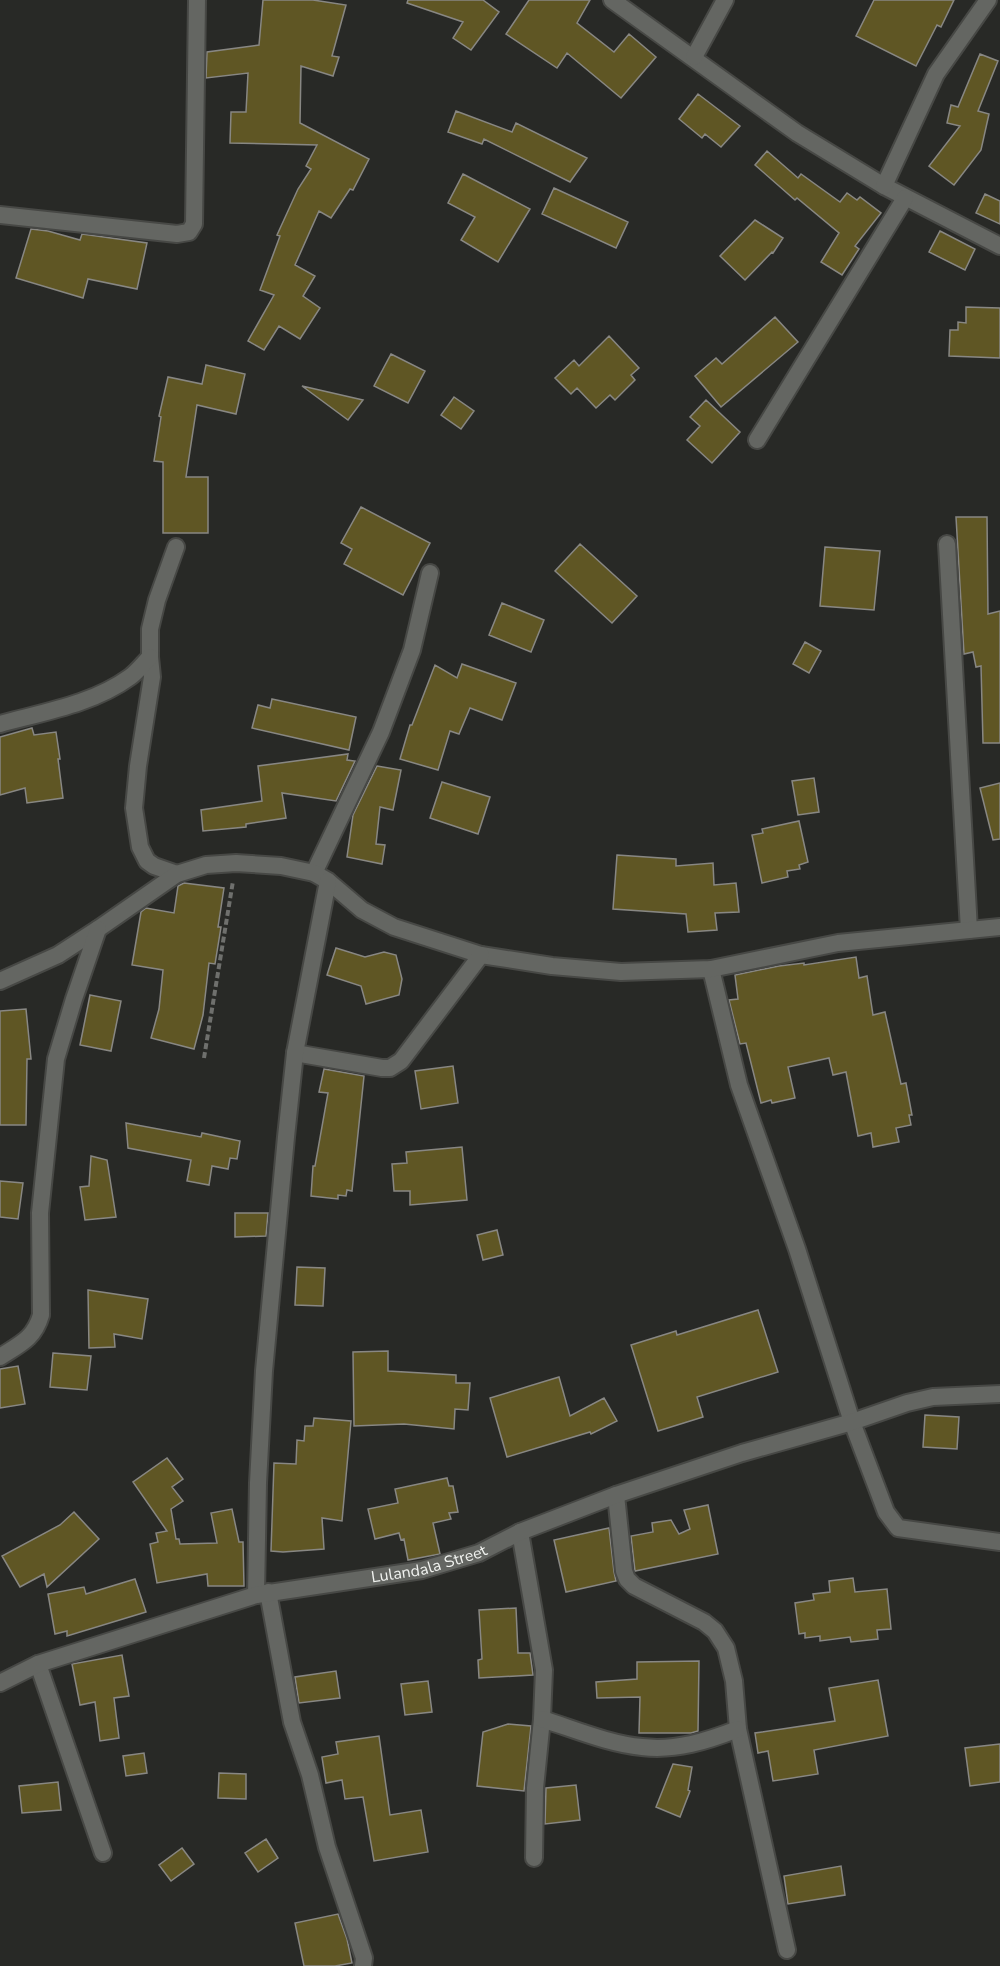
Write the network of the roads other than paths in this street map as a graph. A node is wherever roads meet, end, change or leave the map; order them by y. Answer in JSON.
{"nodes":[{"id":1,"x":197,"y":0,"type":"edge"},
{"id":2,"x":612,"y":0,"type":"edge"},
{"id":3,"x":725,"y":0,"type":"edge"},
{"id":4,"x":988,"y":0,"type":"edge"},
{"id":5,"x":694,"y":57,"type":"junction"},
{"id":6,"x":884,"y":186,"type":"junction"},
{"id":7,"x":906,"y":198,"type":"junction"},
{"id":8,"x":0,"y":215,"type":"edge"},
{"id":9,"x":1000,"y":246,"type":"edge"},
{"id":10,"x":757,"y":440,"type":"dead end"},
{"id":11,"x":947,"y":544,"type":"dead end"},
{"id":12,"x":177,"y":547,"type":"dead end"},
{"id":13,"x":430,"y":573,"type":"dead end"},
{"id":14,"x":150,"y":657,"type":"junction"},
{"id":15,"x":0,"y":724,"type":"edge"},
{"id":16,"x":177,"y":874,"type":"junction"},
{"id":17,"x":321,"y":877,"type":"junction"},
{"id":18,"x":1000,"y":927,"type":"edge"},
{"id":19,"x":98,"y":929,"type":"junction"},
{"id":20,"x":969,"y":930,"type":"junction"},
{"id":21,"x":481,"y":955,"type":"junction"},
{"id":22,"x":711,"y":969,"type":"junction"},
{"id":23,"x":0,"y":981,"type":"edge"},
{"id":24,"x":295,"y":1053,"type":"junction"},
{"id":25,"x":0,"y":1357,"type":"edge"},
{"id":26,"x":1000,"y":1394,"type":"edge"},
{"id":27,"x":852,"y":1422,"type":"junction"},
{"id":28,"x":616,"y":1495,"type":"junction"},
{"id":29,"x":520,"y":1532,"type":"junction"},
{"id":30,"x":1000,"y":1542,"type":"edge"},
{"id":31,"x":262,"y":1594,"type":"junction"},
{"id":32,"x":38,"y":1664,"type":"junction"},
{"id":33,"x":0,"y":1683,"type":"edge"},
{"id":34,"x":542,"y":1719,"type":"junction"},
{"id":35,"x":738,"y":1729,"type":"junction"},
{"id":36,"x":103,"y":1853,"type":"dead end"},
{"id":37,"x":534,"y":1858,"type":"dead end"},
{"id":38,"x":787,"y":1950,"type":"dead end"},
{"id":39,"x":363,"y":1966,"type":"edge"}],
"edges":[{"from":1,"to":8,"type":"street"},
{"from":2,"to":5,"type":"street"},
{"from":3,"to":5,"type":"street"},
{"from":4,"to":6,"type":"street"},
{"from":5,"to":6,"type":"street"},
{"from":6,"to":7,"type":"street"},
{"from":7,"to":9,"type":"street"},
{"from":7,"to":10,"type":"street"},
{"from":11,"to":20,"type":"street"},
{"from":12,"to":14,"type":"street"},
{"from":13,"to":17,"type":"street"},
{"from":14,"to":15,"type":"street"},
{"from":14,"to":16,"type":"street"},
{"from":16,"to":17,"type":"street"},
{"from":16,"to":19,"type":"street"},
{"from":17,"to":21,"type":"street"},
{"from":17,"to":24,"type":"street"},
{"from":18,"to":20,"type":"street"},
{"from":19,"to":23,"type":"street"},
{"from":19,"to":25,"type":"street"},
{"from":20,"to":22,"type":"street"},
{"from":21,"to":22,"type":"street"},
{"from":21,"to":24,"type":"street"},
{"from":22,"to":27,"type":"street"},
{"from":24,"to":31,"type":"street"},
{"from":26,"to":27,"type":"street","name":"Lulandala Street"},
{"from":27,"to":28,"type":"street","name":"Lulandala Street"},
{"from":27,"to":30,"type":"street"},
{"from":28,"to":29,"type":"street","name":"Lulandala Street"},
{"from":28,"to":35,"type":"street"},
{"from":29,"to":31,"type":"street","name":"Lulandala Street"},
{"from":29,"to":34,"type":"street"},
{"from":31,"to":32,"type":"street","name":"Lulandala Street"},
{"from":31,"to":39,"type":"street"},
{"from":32,"to":33,"type":"street","name":"Lulandala Street"},
{"from":32,"to":36,"type":"street"},
{"from":34,"to":35,"type":"street"},
{"from":34,"to":37,"type":"street"},
{"from":35,"to":38,"type":"street"}]}
